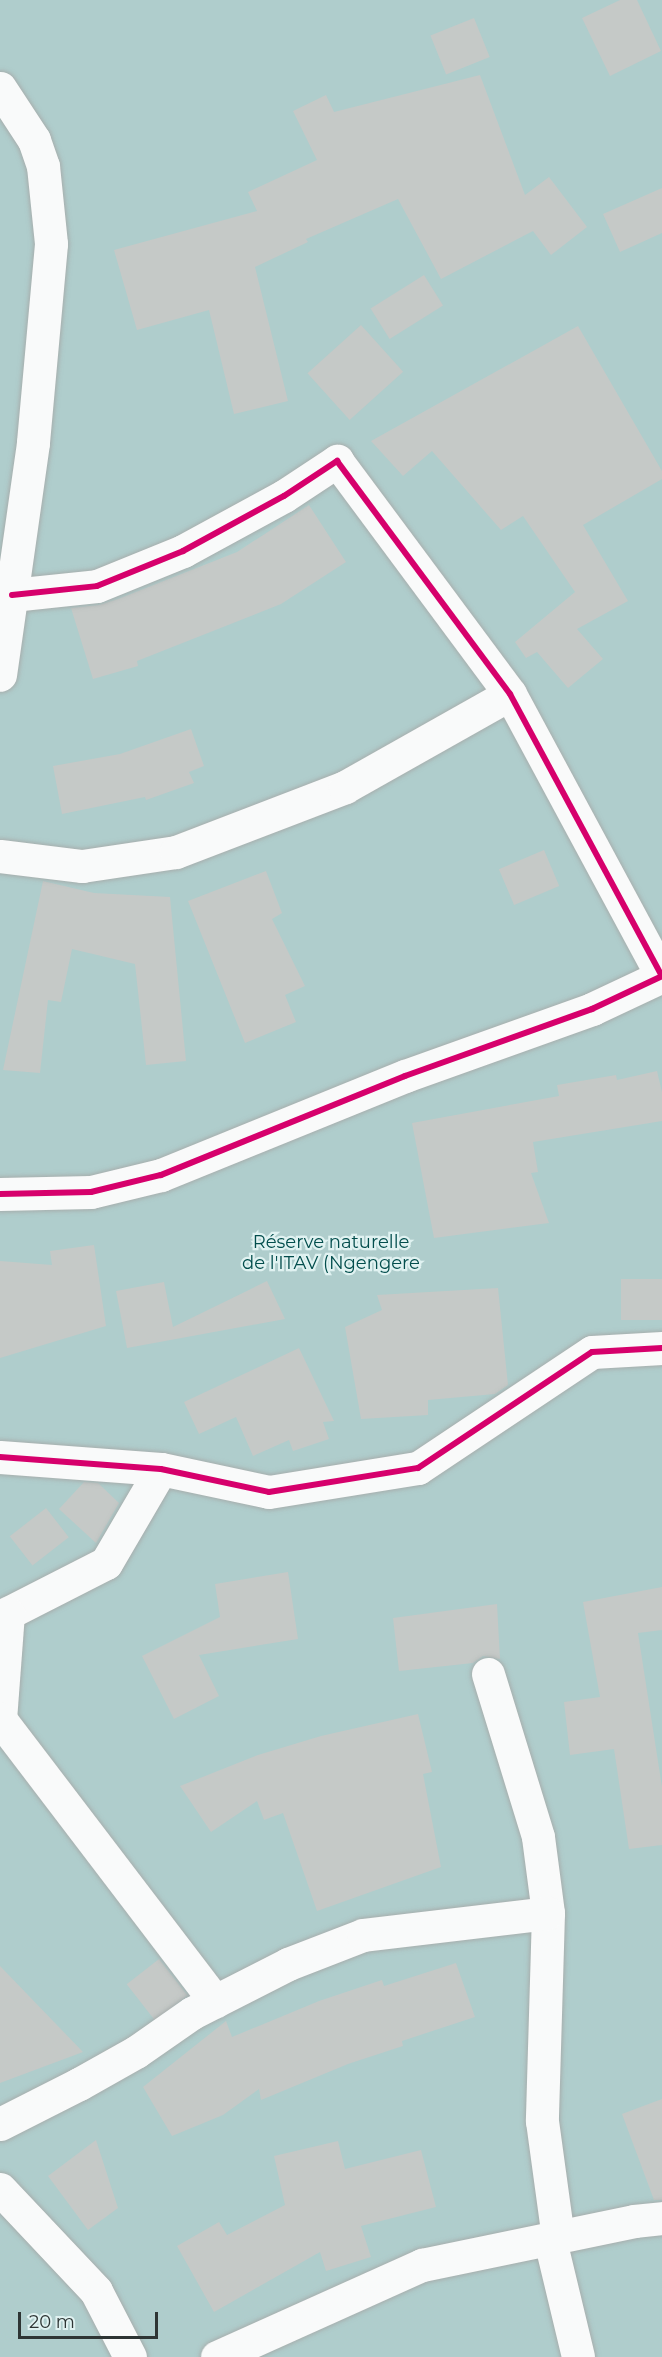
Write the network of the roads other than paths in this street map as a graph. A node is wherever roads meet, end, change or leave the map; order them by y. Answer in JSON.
{"nodes":[{"id":1,"x":0,"y":88,"type":"edge"},
{"id":2,"x":9,"y":579,"type":"edge"},
{"id":3,"x":0,"y":675,"type":"edge"},
{"id":4,"x":510,"y":694,"type":"junction"},
{"id":5,"x":0,"y":856,"type":"edge"},
{"id":6,"x":662,"y":976,"type":"edge"},
{"id":7,"x":0,"y":1194,"type":"edge"},
{"id":8,"x":662,"y":1348,"type":"edge"},
{"id":9,"x":0,"y":1457,"type":"edge"},
{"id":10,"x":161,"y":1469,"type":"junction"},
{"id":11,"x":488,"y":1674,"type":"dead end"},
{"id":12,"x":548,"y":1913,"type":"junction"},
{"id":13,"x":216,"y":2001,"type":"junction"},
{"id":14,"x":0,"y":2124,"type":"edge"},
{"id":15,"x":0,"y":2189,"type":"edge"},
{"id":16,"x":662,"y":2217,"type":"edge"},
{"id":17,"x":554,"y":2239,"type":"junction"},
{"id":18,"x":130,"y":2357,"type":"edge"},
{"id":19,"x":217,"y":2357,"type":"edge"},
{"id":20,"x":578,"y":2357,"type":"edge"}],
"edges":[{"from":1,"to":2,"type":"street"},
{"from":2,"to":3,"type":"street"},
{"from":2,"to":4,"type":"street"},
{"from":4,"to":5,"type":"street"},
{"from":4,"to":6,"type":"street"},
{"from":6,"to":7,"type":"street"},
{"from":8,"to":10,"type":"street"},
{"from":9,"to":10,"type":"street"},
{"from":10,"to":13,"type":"street"},
{"from":11,"to":12,"type":"street"},
{"from":12,"to":13,"type":"street"},
{"from":12,"to":17,"type":"street"},
{"from":13,"to":14,"type":"street"},
{"from":15,"to":18,"type":"street"},
{"from":16,"to":17,"type":"street"},
{"from":17,"to":19,"type":"street"},
{"from":17,"to":20,"type":"street"}]}
